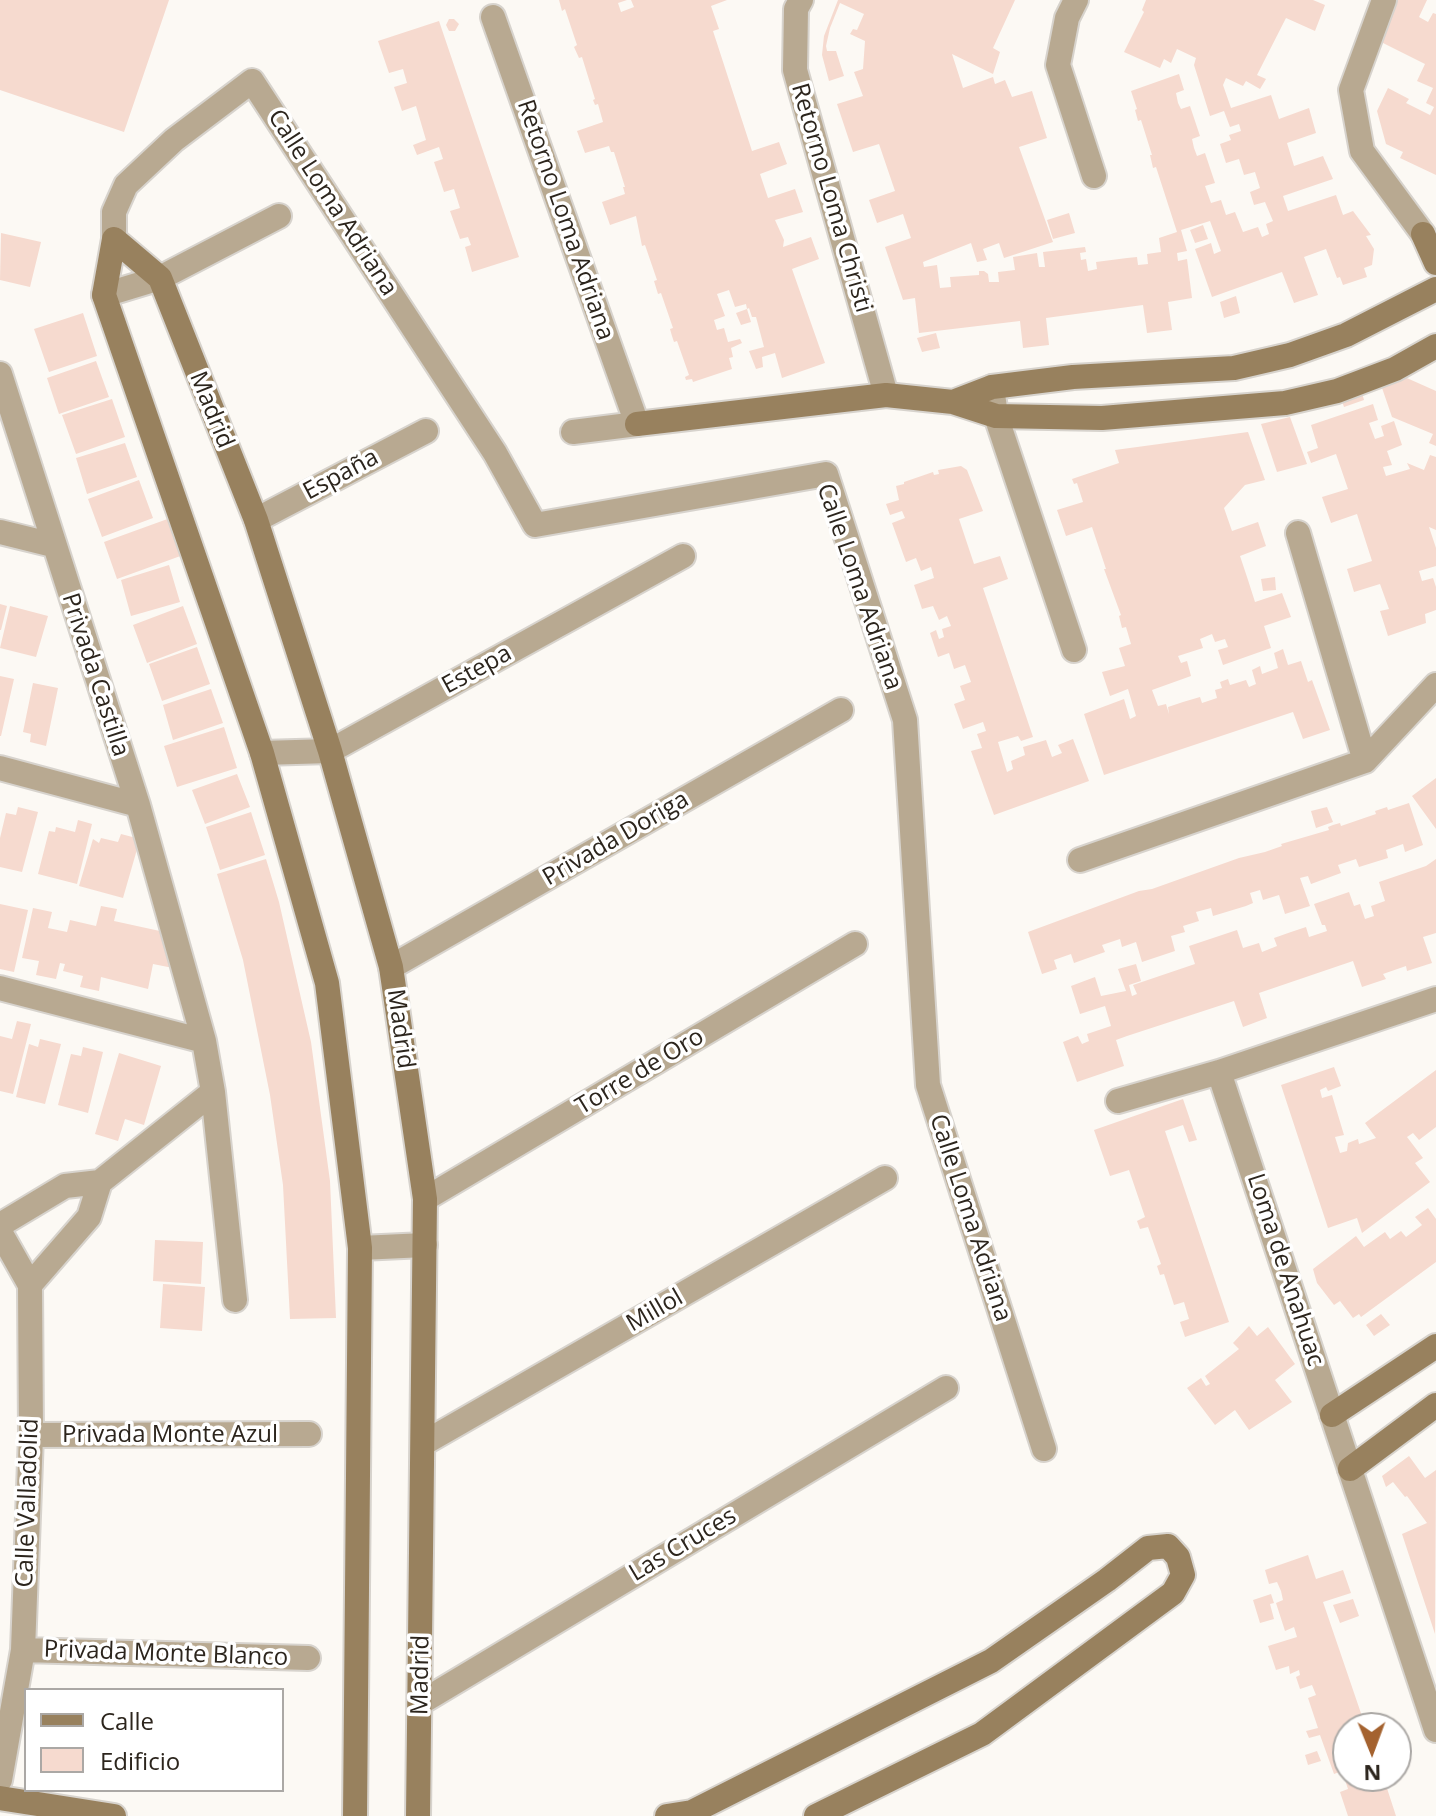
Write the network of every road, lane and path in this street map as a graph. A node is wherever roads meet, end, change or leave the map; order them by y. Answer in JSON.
{"nodes":[{"id":1,"x":801,"y":0,"type":"edge"},
{"id":2,"x":1076,"y":0,"type":"edge"},
{"id":3,"x":1384,"y":0,"type":"edge"},
{"id":4,"x":493,"y":17,"type":"dead end"},
{"id":5,"x":1094,"y":176,"type":"dead end"},
{"id":6,"x":279,"y":216,"type":"dead end"},
{"id":7,"x":1429,"y":235,"type":"edge"},
{"id":8,"x":114,"y":239,"type":"junction"},
{"id":9,"x":1436,"y":263,"type":"edge"},
{"id":10,"x":160,"y":278,"type":"junction"},
{"id":11,"x":1436,"y":289,"type":"edge"},
{"id":12,"x":104,"y":295,"type":"junction"},
{"id":13,"x":1436,"y":346,"type":"edge"},
{"id":14,"x":0,"y":374,"type":"edge"},
{"id":15,"x":992,"y":387,"type":"junction"},
{"id":16,"x":886,"y":395,"type":"junction"},
{"id":17,"x":953,"y":402,"type":"junction"},
{"id":18,"x":996,"y":416,"type":"junction"},
{"id":19,"x":637,"y":424,"type":"junction"},
{"id":20,"x":426,"y":431,"type":"dead end"},
{"id":21,"x":573,"y":432,"type":"dead end"},
{"id":22,"x":256,"y":520,"type":"junction"},
{"id":23,"x":0,"y":532,"type":"edge"},
{"id":24,"x":1298,"y":533,"type":"dead end"},
{"id":25,"x":53,"y":545,"type":"junction"},
{"id":26,"x":683,"y":556,"type":"dead end"},
{"id":27,"x":1074,"y":650,"type":"dead end"},
{"id":28,"x":1436,"y":685,"type":"edge"},
{"id":29,"x":841,"y":710,"type":"dead end"},
{"id":30,"x":330,"y":751,"type":"junction"},
{"id":31,"x":262,"y":753,"type":"junction"},
{"id":32,"x":1365,"y":761,"type":"junction"},
{"id":33,"x":0,"y":768,"type":"edge"},
{"id":34,"x":138,"y":805,"type":"junction"},
{"id":35,"x":1080,"y":860,"type":"dead end"},
{"id":36,"x":855,"y":944,"type":"dead end"},
{"id":37,"x":391,"y":967,"type":"junction"},
{"id":38,"x":0,"y":988,"type":"edge"},
{"id":39,"x":1436,"y":999,"type":"edge"},
{"id":40,"x":204,"y":1041,"type":"junction"},
{"id":41,"x":1219,"y":1072,"type":"junction"},
{"id":42,"x":213,"y":1092,"type":"junction"},
{"id":43,"x":1118,"y":1101,"type":"dead end"},
{"id":44,"x":885,"y":1178,"type":"dead end"},
{"id":45,"x":100,"y":1182,"type":"junction"},
{"id":46,"x":425,"y":1199,"type":"junction"},
{"id":47,"x":0,"y":1225,"type":"edge"},
{"id":48,"x":0,"y":1232,"type":"edge"},
{"id":49,"x":425,"y":1245,"type":"junction"},
{"id":50,"x":360,"y":1248,"type":"junction"},
{"id":51,"x":30,"y":1285,"type":"junction"},
{"id":52,"x":235,"y":1300,"type":"dead end"},
{"id":53,"x":1436,"y":1346,"type":"edge"},
{"id":54,"x":946,"y":1388,"type":"dead end"},
{"id":55,"x":1436,"y":1405,"type":"edge"},
{"id":56,"x":1332,"y":1415,"type":"junction"},
{"id":57,"x":309,"y":1434,"type":"dead end"},
{"id":58,"x":31,"y":1435,"type":"junction"},
{"id":59,"x":424,"y":1443,"type":"junction"},
{"id":60,"x":1044,"y":1449,"type":"dead end"},
{"id":61,"x":1350,"y":1469,"type":"junction"},
{"id":62,"x":23,"y":1650,"type":"junction"},
{"id":63,"x":308,"y":1658,"type":"dead end"},
{"id":64,"x":420,"y":1703,"type":"junction"},
{"id":65,"x":1434,"y":1713,"type":"edge"},
{"id":66,"x":0,"y":1780,"type":"edge"},
{"id":67,"x":0,"y":1798,"type":"edge"},
{"id":68,"x":114,"y":1816,"type":"edge"},
{"id":69,"x":355,"y":1816,"type":"edge"},
{"id":70,"x":418,"y":1816,"type":"edge"},
{"id":71,"x":667,"y":1816,"type":"edge"},
{"id":72,"x":816,"y":1816,"type":"edge"}],
"edges":[{"from":1,"to":16,"type":"street","name":"Retorno Loma Christi"},
{"from":2,"to":5,"type":"street"},
{"from":3,"to":7,"type":"street"},
{"from":4,"to":19,"type":"street","name":"Retorno Loma Adriana"},
{"from":6,"to":10,"type":"street"},
{"from":7,"to":9,"type":"street"},
{"from":8,"to":10,"type":"street"},
{"from":8,"to":12,"type":"street"},
{"from":8,"to":60,"type":"street","name":"Calle Loma Adriana"},
{"from":10,"to":12,"type":"street"},
{"from":10,"to":22,"type":"street","name":"Madrid"},
{"from":11,"to":15,"type":"street"},
{"from":12,"to":31,"type":"street"},
{"from":13,"to":18,"type":"street"},
{"from":14,"to":25,"type":"street","name":"Privada Castilla"},
{"from":15,"to":17,"type":"street"},
{"from":15,"to":18,"type":"street"},
{"from":16,"to":17,"type":"street"},
{"from":16,"to":19,"type":"street"},
{"from":17,"to":18,"type":"street"},
{"from":18,"to":27,"type":"street"},
{"from":19,"to":21,"type":"street"},
{"from":20,"to":22,"type":"street","name":"España"},
{"from":22,"to":30,"type":"street","name":"Madrid"},
{"from":23,"to":25,"type":"street"},
{"from":24,"to":32,"type":"street"},
{"from":25,"to":34,"type":"street","name":"Privada Castilla"},
{"from":26,"to":30,"type":"street","name":"Estepa"},
{"from":28,"to":32,"type":"street"},
{"from":29,"to":37,"type":"street","name":"Privada Doriga"},
{"from":30,"to":31,"type":"street","name":"Estepa"},
{"from":30,"to":37,"type":"street","name":"Madrid"},
{"from":31,"to":50,"type":"street"},
{"from":32,"to":35,"type":"street"},
{"from":33,"to":34,"type":"street","name":"Privada Castilla"},
{"from":34,"to":40,"type":"street","name":"Privada Castilla"},
{"from":36,"to":46,"type":"street","name":"Torre de Oro"},
{"from":37,"to":46,"type":"street","name":"Madrid"},
{"from":38,"to":40,"type":"street"},
{"from":39,"to":41,"type":"street"},
{"from":40,"to":42,"type":"street","name":"Privada Castilla"},
{"from":41,"to":43,"type":"street"},
{"from":41,"to":56,"type":"street","name":"Loma de Anahuac"},
{"from":42,"to":45,"type":"street"},
{"from":42,"to":52,"type":"street","name":"Privada Castilla"},
{"from":44,"to":59,"type":"street","name":"Millol"},
{"from":45,"to":47,"type":"street"},
{"from":45,"to":51,"type":"street"},
{"from":46,"to":49,"type":"street","name":"Madrid"},
{"from":48,"to":51,"type":"street","name":"Calle Valladolid"},
{"from":49,"to":50,"type":"street"},
{"from":49,"to":59,"type":"street","name":"Madrid"},
{"from":50,"to":69,"type":"street"},
{"from":51,"to":58,"type":"street","name":"Calle Valladolid"},
{"from":53,"to":56,"type":"street"},
{"from":54,"to":64,"type":"street","name":"Las Cruces"},
{"from":55,"to":61,"type":"street"},
{"from":56,"to":61,"type":"street","name":"Loma de Anahuac"},
{"from":57,"to":58,"type":"street","name":"Privada Monte Azul"},
{"from":58,"to":62,"type":"street","name":"Calle Valladolid"},
{"from":59,"to":64,"type":"street","name":"Madrid"},
{"from":61,"to":65,"type":"street","name":"Loma de Anahuac"},
{"from":62,"to":63,"type":"street","name":"Privada Monte Blanco"},
{"from":62,"to":66,"type":"street","name":"Calle Valladolid"},
{"from":64,"to":70,"type":"street","name":"Madrid"},
{"from":67,"to":68,"type":"street"},
{"from":71,"to":72,"type":"street"}]}
